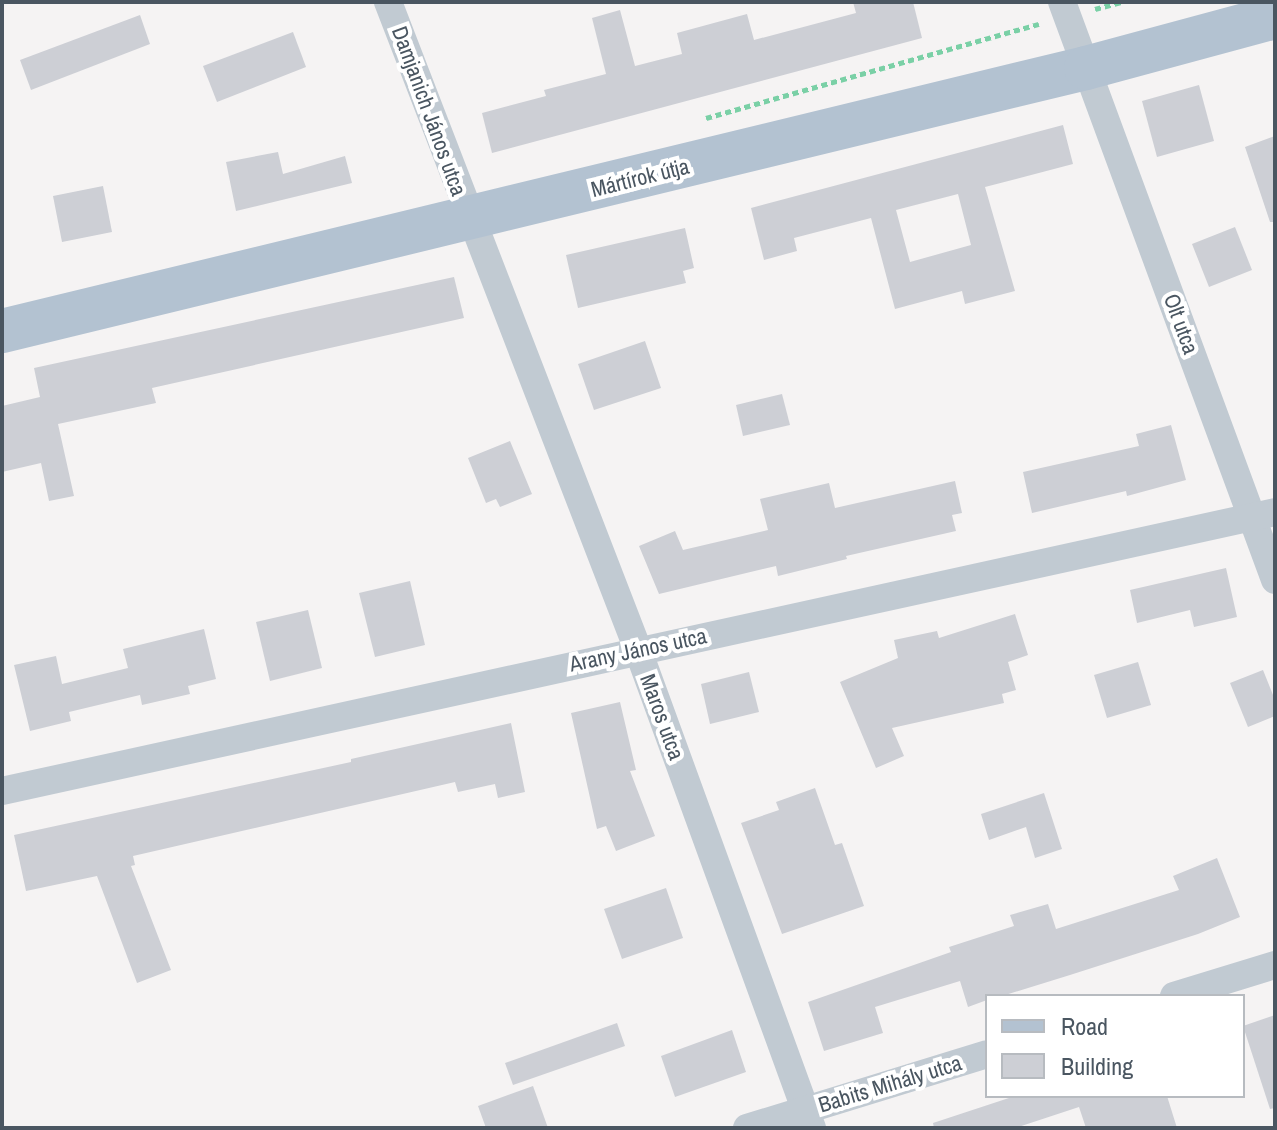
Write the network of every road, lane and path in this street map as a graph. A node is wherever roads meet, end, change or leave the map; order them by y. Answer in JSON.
{"nodes":[{"id":1,"x":388,"y":2,"type":"edge"},
{"id":2,"x":1121,"y":2,"type":"edge"},
{"id":3,"x":1065,"y":9,"type":"edge"},
{"id":4,"x":1275,"y":17,"type":"edge"},
{"id":5,"x":1086,"y":68,"type":"junction"},
{"id":6,"x":702,"y":119,"type":"dead end"},
{"id":7,"x":470,"y":220,"type":"junction"},
{"id":8,"x":2,"y":331,"type":"edge"},
{"id":9,"x":1263,"y":514,"type":"edge"},
{"id":10,"x":1275,"y":580,"type":"edge"},
{"id":11,"x":638,"y":650,"type":"junction"},
{"id":12,"x":2,"y":791,"type":"edge"},
{"id":13,"x":1275,"y":965,"type":"edge"},
{"id":14,"x":1181,"y":994,"type":"edge"},
{"id":15,"x":985,"y":1055,"type":"edge"},
{"id":16,"x":808,"y":1119,"type":"edge"},
{"id":17,"x":747,"y":1128,"type":"edge"}],
"edges":[{"from":1,"to":7,"type":"street","name":"Damjanich János utca"},
{"from":2,"to":3,"type":"path"},
{"from":3,"to":5,"type":"street","name":"Olt utca"},
{"from":3,"to":6,"type":"path"},
{"from":4,"to":5,"type":"main road","name":"Mártírok útja"},
{"from":5,"to":7,"type":"main road","name":"Mártírok útja"},
{"from":5,"to":9,"type":"street","name":"Olt utca"},
{"from":7,"to":8,"type":"main road","name":"Mártírok útja"},
{"from":7,"to":11,"type":"street","name":"Maros utca"},
{"from":9,"to":10,"type":"street","name":"Olt utca"},
{"from":9,"to":11,"type":"street","name":"Arany János utca"},
{"from":11,"to":12,"type":"street","name":"Arany János utca"},
{"from":11,"to":16,"type":"street","name":"Maros utca"},
{"from":13,"to":14,"type":"street"},
{"from":15,"to":16,"type":"street","name":"Babits Mihály utca"},
{"from":16,"to":17,"type":"street","name":"Babits Mihály utca"}]}
